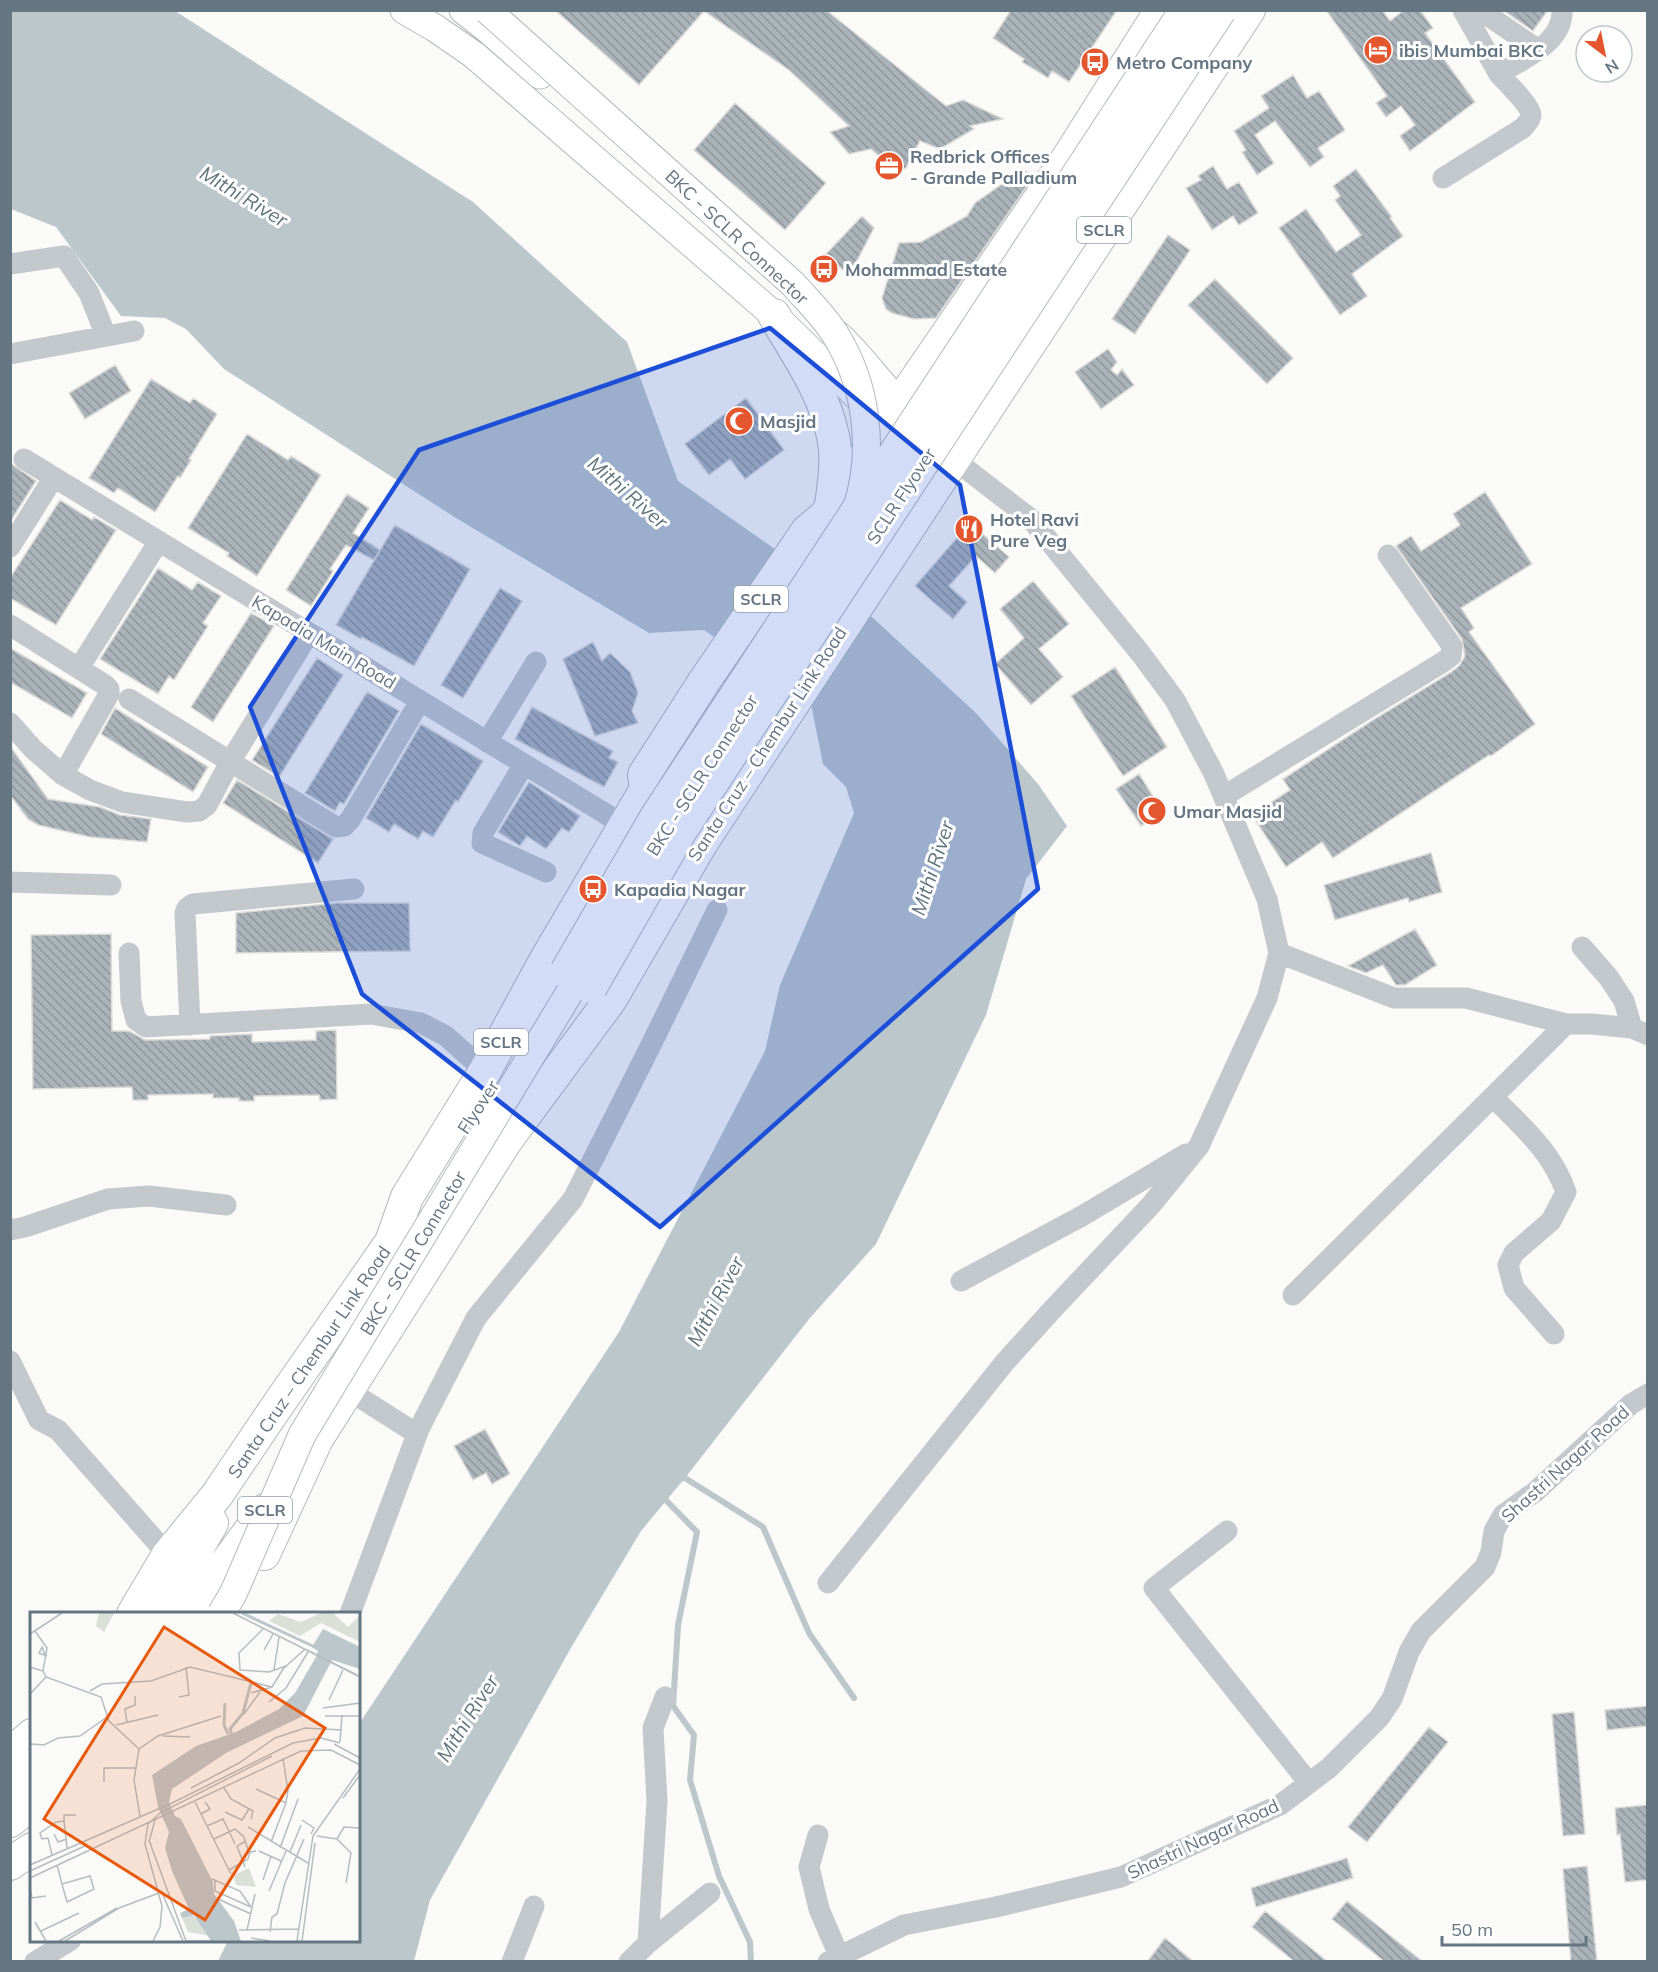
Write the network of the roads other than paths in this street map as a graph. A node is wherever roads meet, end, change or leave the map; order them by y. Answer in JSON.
{"nodes":[{"id":1,"x":404,"y":10,"type":"edge"},
{"id":2,"x":463,"y":10,"type":"edge"},
{"id":3,"x":487,"y":10,"type":"edge"},
{"id":4,"x":1161,"y":10,"type":"edge"},
{"id":5,"x":1186,"y":10,"type":"edge"},
{"id":6,"x":1220,"y":10,"type":"edge"},
{"id":7,"x":1249,"y":10,"type":"edge"},
{"id":8,"x":1463,"y":10,"type":"edge"},
{"id":9,"x":1480,"y":10,"type":"edge"},
{"id":10,"x":1562,"y":10,"type":"edge"},
{"id":11,"x":1537,"y":49,"type":"junction"},
{"id":12,"x":1499,"y":74,"type":"junction"},
{"id":13,"x":1443,"y":178,"type":"dead end"},
{"id":14,"x":682,"y":199,"type":"junction"},
{"id":15,"x":664,"y":220,"type":"junction"},
{"id":16,"x":10,"y":264,"type":"edge"},
{"id":17,"x":774,"y":315,"type":"junction"},
{"id":18,"x":134,"y":332,"type":"dead end"},
{"id":19,"x":106,"y":336,"type":"junction"},
{"id":20,"x":10,"y":354,"type":"edge"},
{"id":21,"x":893,"y":415,"type":"junction"},
{"id":22,"x":24,"y":459,"type":"dead end"},
{"id":23,"x":958,"y":462,"type":"junction"},
{"id":24,"x":54,"y":477,"type":"junction"},
{"id":25,"x":820,"y":524,"type":"junction"},
{"id":26,"x":159,"y":541,"type":"junction"},
{"id":27,"x":10,"y":547,"type":"edge"},
{"id":28,"x":1388,"y":555,"type":"dead end"},
{"id":29,"x":10,"y":625,"type":"edge"},
{"id":30,"x":309,"y":633,"type":"junction"},
{"id":31,"x":536,"y":662,"type":"dead end"},
{"id":32,"x":79,"y":668,"type":"junction"},
{"id":33,"x":129,"y":699,"type":"dead end"},
{"id":34,"x":420,"y":700,"type":"junction"},
{"id":35,"x":10,"y":723,"type":"edge"},
{"id":36,"x":487,"y":741,"type":"junction"},
{"id":37,"x":230,"y":762,"type":"junction"},
{"id":38,"x":524,"y":764,"type":"junction"},
{"id":39,"x":63,"y":775,"type":"junction"},
{"id":40,"x":646,"y":789,"type":"junction"},
{"id":41,"x":1224,"y":796,"type":"junction"},
{"id":42,"x":624,"y":825,"type":"junction"},
{"id":43,"x":711,"y":828,"type":"junction"},
{"id":44,"x":546,"y":872,"type":"dead end"},
{"id":45,"x":10,"y":882,"type":"edge"},
{"id":46,"x":111,"y":885,"type":"dead end"},
{"id":47,"x":354,"y":890,"type":"dead end"},
{"id":48,"x":717,"y":910,"type":"dead end"},
{"id":49,"x":1582,"y":947,"type":"dead end"},
{"id":50,"x":129,"y":953,"type":"dead end"},
{"id":51,"x":1279,"y":953,"type":"junction"},
{"id":52,"x":578,"y":979,"type":"junction"},
{"id":53,"x":1566,"y":1024,"type":"junction"},
{"id":54,"x":190,"y":1025,"type":"junction"},
{"id":55,"x":1640,"y":1032,"type":"edge"},
{"id":56,"x":485,"y":1071,"type":"junction"},
{"id":57,"x":1493,"y":1097,"type":"junction"},
{"id":58,"x":506,"y":1141,"type":"junction"},
{"id":59,"x":1199,"y":1146,"type":"junction"},
{"id":60,"x":226,"y":1204,"type":"dead end"},
{"id":61,"x":10,"y":1230,"type":"edge"},
{"id":62,"x":391,"y":1242,"type":"junction"},
{"id":63,"x":961,"y":1281,"type":"dead end"},
{"id":64,"x":1293,"y":1295,"type":"dead end"},
{"id":65,"x":1554,"y":1334,"type":"dead end"},
{"id":66,"x":10,"y":1361,"type":"edge"},
{"id":67,"x":348,"y":1390,"type":"junction"},
{"id":68,"x":1647,"y":1394,"type":"edge"},
{"id":69,"x":417,"y":1434,"type":"junction"},
{"id":70,"x":317,"y":1439,"type":"junction"},
{"id":71,"x":1227,"y":1531,"type":"dead end"},
{"id":72,"x":190,"y":1568,"type":"junction"},
{"id":73,"x":828,"y":1583,"type":"dead end"},
{"id":74,"x":135,"y":1612,"type":"edge"},
{"id":75,"x":161,"y":1612,"type":"edge"},
{"id":76,"x":194,"y":1612,"type":"edge"},
{"id":77,"x":222,"y":1612,"type":"edge"},
{"id":78,"x":235,"y":1612,"type":"edge"},
{"id":79,"x":351,"y":1612,"type":"edge"},
{"id":80,"x":665,"y":1697,"type":"dead end"},
{"id":81,"x":30,"y":1737,"type":"edge"},
{"id":82,"x":10,"y":1754,"type":"edge"},
{"id":83,"x":30,"y":1769,"type":"edge"},
{"id":84,"x":1309,"y":1783,"type":"junction"},
{"id":85,"x":10,"y":1784,"type":"edge"},
{"id":86,"x":30,"y":1806,"type":"edge"},
{"id":87,"x":10,"y":1821,"type":"edge"},
{"id":88,"x":30,"y":1835,"type":"edge"},
{"id":89,"x":818,"y":1835,"type":"dead end"},
{"id":90,"x":10,"y":1850,"type":"edge"},
{"id":91,"x":30,"y":1850,"type":"edge"},
{"id":92,"x":10,"y":1864,"type":"edge"},
{"id":93,"x":710,"y":1893,"type":"dead end"},
{"id":94,"x":534,"y":1906,"type":"dead end"},
{"id":95,"x":69,"y":1942,"type":"edge"},
{"id":96,"x":648,"y":1943,"type":"junction"},
{"id":97,"x":834,"y":1959,"type":"edge"},
{"id":98,"x":34,"y":1962,"type":"edge"},
{"id":99,"x":512,"y":1962,"type":"edge"},
{"id":100,"x":629,"y":1962,"type":"edge"}],
"edges":[{"from":1,"to":15,"type":"main road"},
{"from":2,"to":14,"type":"main road"},
{"from":3,"to":77,"type":"main road","name":"BKC - SCLR Connector","bridge":true},
{"from":4,"to":21,"type":"highway","name":"Santa Cruz – Chembur Link Road","number":"SCLR"},
{"from":5,"to":52,"type":"highway","bridge":true},
{"from":6,"to":52,"type":"highway","name":"SCLR Flyover","bridge":true},
{"from":7,"to":23,"type":"highway","name":"Santa Cruz – Chembur Link Road","number":"SCLR"},
{"from":8,"to":12,"type":"street"},
{"from":9,"to":11,"type":"street"},
{"from":10,"to":11,"type":"street"},
{"from":11,"to":12,"type":"street"},
{"from":12,"to":13,"type":"street"},
{"from":14,"to":15,"type":"main road"},
{"from":14,"to":21,"type":"main road"},
{"from":15,"to":17,"type":"main road"},
{"from":16,"to":19,"type":"street"},
{"from":17,"to":21,"type":"main road"},
{"from":17,"to":25,"type":"highway"},
{"from":18,"to":19,"type":"street"},
{"from":19,"to":20,"type":"street"},
{"from":21,"to":23,"type":"main road"},
{"from":21,"to":25,"type":"highway","name":"Santa Cruz – Chembur Link Road","number":"SCLR"},
{"from":22,"to":24,"type":"street","name":"Kapadia Main Road"},
{"from":23,"to":41,"type":"street"},
{"from":23,"to":43,"type":"highway","name":"Santa Cruz – Chembur Link Road","number":"SCLR"},
{"from":24,"to":26,"type":"street","name":"Kapadia Main Road"},
{"from":24,"to":27,"type":"street"},
{"from":25,"to":40,"type":"highway","name":"Santa Cruz – Chembur Link Road","number":"SCLR"},
{"from":26,"to":30,"type":"street","name":"Kapadia Main Road"},
{"from":26,"to":32,"type":"street"},
{"from":28,"to":41,"type":"street"},
{"from":29,"to":32,"type":"street"},
{"from":30,"to":34,"type":"street","name":"Kapadia Main Road"},
{"from":30,"to":37,"type":"street"},
{"from":31,"to":36,"type":"street"},
{"from":32,"to":39,"type":"street"},
{"from":33,"to":37,"type":"street"},
{"from":34,"to":36,"type":"street","name":"Kapadia Main Road"},
{"from":34,"to":37,"type":"street"},
{"from":35,"to":39,"type":"street"},
{"from":36,"to":38,"type":"street","name":"Kapadia Main Road"},
{"from":37,"to":39,"type":"street"},
{"from":38,"to":42,"type":"street","name":"Kapadia Main Road"},
{"from":38,"to":44,"type":"street"},
{"from":40,"to":42,"type":"highway","name":"Santa Cruz – Chembur Link Road","number":"SCLR"},
{"from":40,"to":43,"type":"highway"},
{"from":41,"to":51,"type":"street"},
{"from":42,"to":56,"type":"highway","name":"Santa Cruz – Chembur Link Road","number":"SCLR"},
{"from":43,"to":58,"type":"highway","name":"Santa Cruz – Chembur Link Road","number":"SCLR"},
{"from":45,"to":46,"type":"street"},
{"from":47,"to":54,"type":"street"},
{"from":48,"to":69,"type":"street"},
{"from":49,"to":55,"type":"street"},
{"from":50,"to":54,"type":"street"},
{"from":51,"to":53,"type":"street"},
{"from":51,"to":59,"type":"street"},
{"from":52,"to":58,"type":"highway"},
{"from":52,"to":62,"type":"highway","name":"Flyover"},
{"from":53,"to":55,"type":"street"},
{"from":53,"to":57,"type":"street"},
{"from":54,"to":56,"type":"street"},
{"from":56,"to":62,"type":"highway","name":"Santa Cruz – Chembur Link Road","number":"SCLR"},
{"from":57,"to":64,"type":"street"},
{"from":57,"to":65,"type":"street"},
{"from":58,"to":67,"type":"highway","name":"Santa Cruz – Chembur Link Road","number":"SCLR"},
{"from":59,"to":63,"type":"street"},
{"from":59,"to":73,"type":"street"},
{"from":60,"to":61,"type":"street"},
{"from":62,"to":72,"type":"highway","name":"Santa Cruz – Chembur Link Road","number":"SCLR"},
{"from":66,"to":72,"type":"street"},
{"from":67,"to":69,"type":"street"},
{"from":67,"to":70,"type":"highway","name":"Santa Cruz – Chembur Link Road","number":"SCLR"},
{"from":68,"to":84,"type":"street","name":"Shastri Nagar Road"},
{"from":69,"to":79,"type":"street"},
{"from":70,"to":72,"type":"highway","number":"SCLR"},
{"from":70,"to":78,"type":"highway","name":"Santa Cruz – Chembur Link Road"},
{"from":71,"to":84,"type":"street"},
{"from":72,"to":74,"type":"highway","name":"Santa Cruz – Chembur Link Road"},
{"from":72,"to":75,"type":"highway","number":"SCLR"},
{"from":72,"to":76,"type":"highway","number":"SCLR"},
{"from":80,"to":96,"type":"street"},
{"from":81,"to":82,"type":"highway"},
{"from":83,"to":85,"type":"highway"},
{"from":84,"to":97,"type":"street","name":"Shastri Nagar Road"},
{"from":86,"to":87,"type":"highway"},
{"from":88,"to":90,"type":"main road"},
{"from":89,"to":97,"type":"street"},
{"from":91,"to":92,"type":"highway"},
{"from":93,"to":96,"type":"street"},
{"from":94,"to":99,"type":"street"},
{"from":95,"to":98,"type":"street"},
{"from":96,"to":100,"type":"street"}]}
